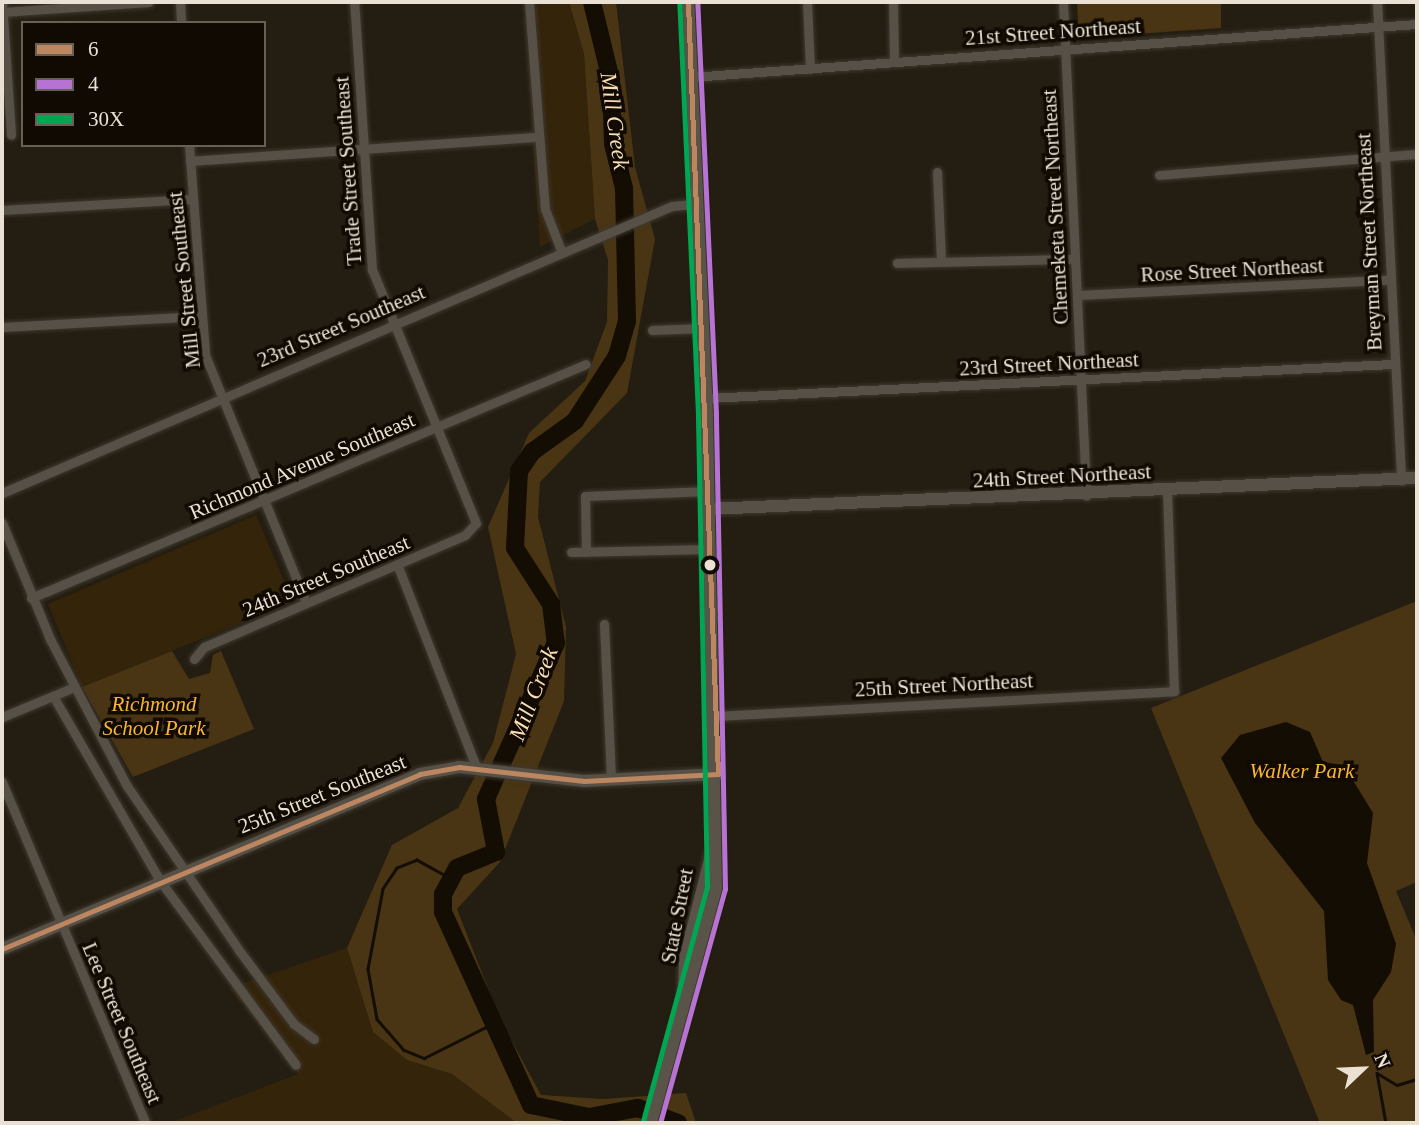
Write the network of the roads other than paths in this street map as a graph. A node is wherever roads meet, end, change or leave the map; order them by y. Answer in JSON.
{"nodes":[{"id":1,"x":149,"y":2,"type":"edge"},
{"id":2,"x":180,"y":2,"type":"edge"},
{"id":3,"x":354,"y":2,"type":"edge"},
{"id":4,"x":529,"y":2,"type":"edge"},
{"id":5,"x":688,"y":2,"type":"edge"},
{"id":6,"x":807,"y":2,"type":"edge"},
{"id":7,"x":893,"y":2,"type":"edge"},
{"id":8,"x":1063,"y":2,"type":"edge"},
{"id":9,"x":1377,"y":2,"type":"edge"},
{"id":10,"x":2,"y":9,"type":"edge"},
{"id":11,"x":181,"y":21,"type":"edge"},
{"id":12,"x":1417,"y":24,"type":"edge"},
{"id":13,"x":1378,"y":27,"type":"junction"},
{"id":14,"x":1065,"y":49,"type":"junction"},
{"id":15,"x":894,"y":62,"type":"junction"},
{"id":16,"x":810,"y":69,"type":"junction"},
{"id":17,"x":691,"y":77,"type":"junction"},
{"id":18,"x":10,"y":135,"type":"dead end"},
{"id":19,"x":537,"y":137,"type":"junction"},
{"id":20,"x":189,"y":147,"type":"edge"},
{"id":21,"x":363,"y":148,"type":"junction"},
{"id":22,"x":1417,"y":154,"type":"edge"},
{"id":23,"x":1381,"y":157,"type":"junction"},
{"id":24,"x":190,"y":161,"type":"junction"},
{"id":25,"x":937,"y":172,"type":"dead end"},
{"id":26,"x":1159,"y":175,"type":"dead end"},
{"id":27,"x":192,"y":199,"type":"junction"},
{"id":28,"x":697,"y":204,"type":"junction"},
{"id":29,"x":2,"y":210,"type":"edge"},
{"id":30,"x":562,"y":253,"type":"junction"},
{"id":31,"x":1075,"y":259,"type":"junction"},
{"id":32,"x":941,"y":261,"type":"junction"},
{"id":33,"x":897,"y":263,"type":"dead end"},
{"id":34,"x":1389,"y":280,"type":"junction"},
{"id":35,"x":1077,"y":295,"type":"junction"},
{"id":36,"x":201,"y":316,"type":"junction"},
{"id":37,"x":393,"y":323,"type":"junction"},
{"id":38,"x":2,"y":327,"type":"edge"},
{"id":39,"x":703,"y":328,"type":"junction"},
{"id":40,"x":652,"y":330,"type":"dead end"},
{"id":41,"x":586,"y":364,"type":"dead end"},
{"id":42,"x":1393,"y":364,"type":"junction"},
{"id":43,"x":1081,"y":380,"type":"junction"},
{"id":44,"x":219,"y":396,"type":"junction"},
{"id":45,"x":707,"y":398,"type":"junction"},
{"id":46,"x":436,"y":429,"type":"junction"},
{"id":47,"x":1417,"y":478,"type":"edge"},
{"id":48,"x":1401,"y":480,"type":"junction"},
{"id":49,"x":708,"y":491,"type":"junction"},
{"id":50,"x":1167,"y":491,"type":"junction"},
{"id":51,"x":2,"y":493,"type":"edge"},
{"id":52,"x":1086,"y":495,"type":"junction"},
{"id":53,"x":264,"y":502,"type":"junction"},
{"id":54,"x":709,"y":509,"type":"junction"},
{"id":55,"x":2,"y":523,"type":"edge"},
{"id":56,"x":474,"y":528,"type":"joint"},
{"id":57,"x":710,"y":549,"type":"junction"},
{"id":58,"x":571,"y":552,"type":"dead end"},
{"id":59,"x":586,"y":552,"type":"junction"},
{"id":60,"x":397,"y":564,"type":"junction"},
{"id":61,"x":31,"y":598,"type":"junction"},
{"id":62,"x":306,"y":603,"type":"junction"},
{"id":63,"x":604,"y":624,"type":"dead end"},
{"id":64,"x":194,"y":659,"type":"dead end"},
{"id":65,"x":74,"y":687,"type":"junction"},
{"id":66,"x":53,"y":696,"type":"junction"},
{"id":67,"x":716,"y":716,"type":"junction"},
{"id":68,"x":2,"y":717,"type":"edge"},
{"id":69,"x":477,"y":769,"type":"junction"},
{"id":70,"x":718,"y":774,"type":"junction"},
{"id":71,"x":611,"y":779,"type":"junction"},
{"id":72,"x":2,"y":782,"type":"edge"},
{"id":73,"x":182,"y":873,"type":"junction"},
{"id":74,"x":161,"y":882,"type":"junction"},
{"id":75,"x":62,"y":924,"type":"junction"},
{"id":76,"x":2,"y":949,"type":"edge"},
{"id":77,"x":314,"y":1039,"type":"dead end"},
{"id":78,"x":296,"y":1066,"type":"dead end"},
{"id":79,"x":145,"y":1123,"type":"edge"},
{"id":80,"x":651,"y":1123,"type":"edge"}],
"edges":[{"from":1,"to":10,"type":"street"},
{"from":2,"to":11,"type":"street"},
{"from":3,"to":21,"type":"street","name":"Trade Street Southeast"},
{"from":4,"to":19,"type":"street"},
{"from":5,"to":17,"type":"main road","name":"State Street"},
{"from":6,"to":16,"type":"street"},
{"from":7,"to":15,"type":"street"},
{"from":8,"to":14,"type":"street","name":"Chemeketa Street Northeast"},
{"from":9,"to":13,"type":"street","name":"Breyman Street Northeast"},
{"from":10,"to":18,"type":"street"},
{"from":12,"to":13,"type":"street","name":"21st Street Northeast"},
{"from":13,"to":14,"type":"street","name":"21st Street Northeast"},
{"from":13,"to":23,"type":"street","name":"Breyman Street Northeast"},
{"from":14,"to":15,"type":"street","name":"21st Street Northeast"},
{"from":14,"to":31,"type":"street","name":"Chemeketa Street Northeast"},
{"from":15,"to":16,"type":"street","name":"21st Street Northeast"},
{"from":16,"to":17,"type":"street","name":"21st Street Northeast"},
{"from":17,"to":28,"type":"main road","name":"State Street"},
{"from":19,"to":21,"type":"street"},
{"from":19,"to":30,"type":"street"},
{"from":20,"to":24,"type":"street","name":"Mill Street Southeast"},
{"from":21,"to":24,"type":"street"},
{"from":21,"to":37,"type":"street","name":"Trade Street Southeast"},
{"from":22,"to":23,"type":"street"},
{"from":23,"to":26,"type":"street"},
{"from":23,"to":34,"type":"street","name":"Breyman Street Northeast"},
{"from":24,"to":27,"type":"street","name":"Mill Street Southeast"},
{"from":25,"to":32,"type":"street"},
{"from":27,"to":29,"type":"street"},
{"from":27,"to":36,"type":"street","name":"Mill Street Southeast"},
{"from":28,"to":30,"type":"street","name":"23rd Street Southeast"},
{"from":28,"to":39,"type":"main road","name":"State Street"},
{"from":30,"to":37,"type":"street","name":"23rd Street Southeast"},
{"from":31,"to":32,"type":"street"},
{"from":31,"to":35,"type":"street","name":"Chemeketa Street Northeast"},
{"from":32,"to":33,"type":"street"},
{"from":34,"to":35,"type":"street","name":"Rose Street Northeast"},
{"from":34,"to":42,"type":"street","name":"Breyman Street Northeast"},
{"from":35,"to":43,"type":"street","name":"Chemeketa Street Northeast"},
{"from":36,"to":38,"type":"street"},
{"from":36,"to":44,"type":"street","name":"Mill Street Southeast"},
{"from":37,"to":44,"type":"street","name":"23rd Street Southeast"},
{"from":37,"to":46,"type":"street","name":"Trade Street Southeast"},
{"from":39,"to":40,"type":"street"},
{"from":39,"to":45,"type":"main road","name":"State Street"},
{"from":41,"to":46,"type":"street","name":"Richmond Avenue Southeast"},
{"from":42,"to":43,"type":"street","name":"23rd Street Northeast"},
{"from":42,"to":48,"type":"street","name":"Breyman Street Northeast"},
{"from":43,"to":45,"type":"street","name":"23rd Street Northeast"},
{"from":43,"to":52,"type":"street","name":"Chemeketa Street Northeast"},
{"from":44,"to":51,"type":"street","name":"23rd Street Southeast"},
{"from":44,"to":53,"type":"street","name":"Mill Street Southeast"},
{"from":45,"to":49,"type":"main road","name":"State Street"},
{"from":46,"to":53,"type":"street","name":"Richmond Avenue Southeast"},
{"from":46,"to":56,"type":"street","name":"Trade Street Southeast"},
{"from":47,"to":48,"type":"street","name":"24th Street Northeast"},
{"from":48,"to":50,"type":"street","name":"24th Street Northeast"},
{"from":49,"to":54,"type":"main road","name":"State Street"},
{"from":49,"to":59,"type":"street"},
{"from":50,"to":52,"type":"street","name":"24th Street Northeast"},
{"from":50,"to":67,"type":"street","name":"25th Street Northeast"},
{"from":52,"to":54,"type":"street","name":"24th Street Northeast"},
{"from":53,"to":61,"type":"street","name":"Richmond Avenue Southeast"},
{"from":53,"to":62,"type":"street","name":"Mill Street Southeast"},
{"from":54,"to":57,"type":"main road","name":"State Street"},
{"from":55,"to":61,"type":"street"},
{"from":56,"to":60,"type":"street","name":"24th Street Southeast"},
{"from":57,"to":59,"type":"street"},
{"from":57,"to":67,"type":"main road","name":"State Street"},
{"from":58,"to":59,"type":"street"},
{"from":60,"to":62,"type":"street","name":"24th Street Southeast"},
{"from":60,"to":69,"type":"street"},
{"from":61,"to":65,"type":"street"},
{"from":62,"to":64,"type":"street","name":"24th Street Southeast"},
{"from":63,"to":71,"type":"street"},
{"from":65,"to":66,"type":"street"},
{"from":65,"to":73,"type":"street"},
{"from":66,"to":68,"type":"street"},
{"from":66,"to":74,"type":"street"},
{"from":67,"to":70,"type":"main road","name":"State Street"},
{"from":69,"to":71,"type":"street","name":"25th Street Southeast"},
{"from":69,"to":73,"type":"street","name":"25th Street Southeast"},
{"from":70,"to":71,"type":"street","name":"25th Street Southeast"},
{"from":70,"to":80,"type":"main road","name":"State Street"},
{"from":72,"to":75,"type":"street","name":"Lee Street Southeast"},
{"from":73,"to":74,"type":"street","name":"25th Street Southeast"},
{"from":73,"to":77,"type":"street"},
{"from":74,"to":75,"type":"street","name":"25th Street Southeast"},
{"from":74,"to":78,"type":"street"},
{"from":75,"to":76,"type":"street","name":"25th Street Southeast"},
{"from":75,"to":79,"type":"street","name":"Lee Street Southeast"}]}
